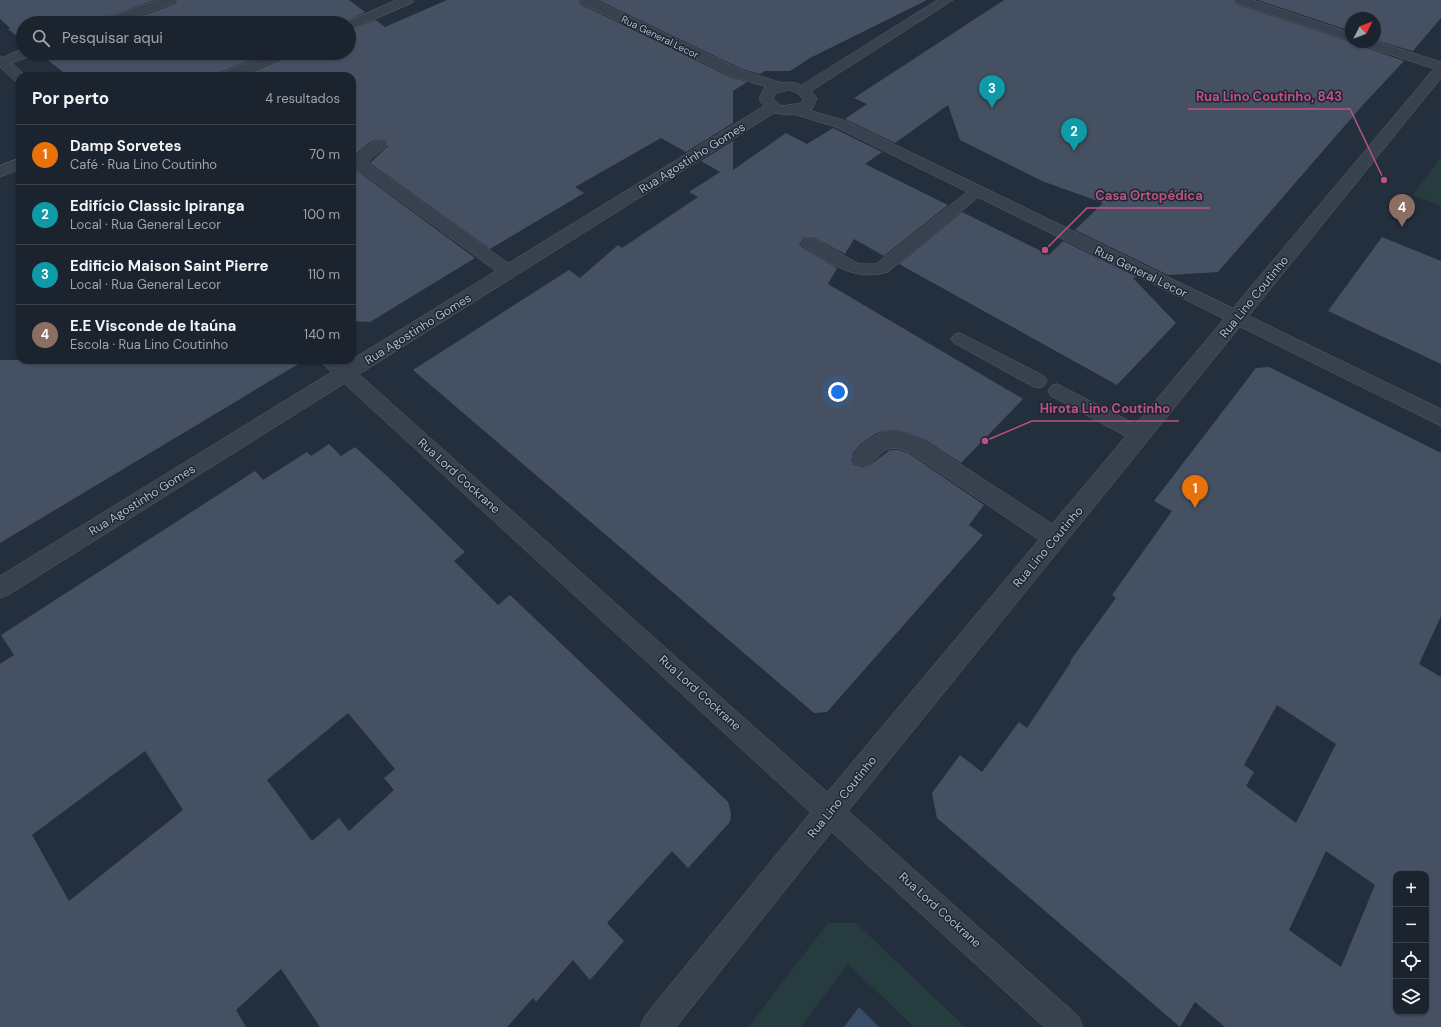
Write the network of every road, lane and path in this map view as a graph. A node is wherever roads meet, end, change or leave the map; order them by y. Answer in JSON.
{"nodes":[{"id":1,"x":170,"y":0,"type":"edge"},
{"id":2,"x":408,"y":0,"type":"edge"},
{"id":3,"x":584,"y":0,"type":"edge"},
{"id":4,"x":947,"y":0,"type":"edge"},
{"id":5,"x":1240,"y":0,"type":"edge"},
{"id":6,"x":126,"y":16,"type":"edge"},
{"id":7,"x":356,"y":22,"type":"edge"},
{"id":8,"x":1345,"y":35,"type":"edge"},
{"id":9,"x":1381,"y":47,"type":"edge"},
{"id":10,"x":16,"y":56,"type":"edge"},
{"id":11,"x":265,"y":60,"type":"edge"},
{"id":12,"x":1,"y":61,"type":"edge"},
{"id":13,"x":1441,"y":68,"type":"edge"},
{"id":14,"x":237,"y":72,"type":"edge"},
{"id":15,"x":16,"y":74,"type":"edge"},
{"id":16,"x":736,"y":74,"type":"junction"},
{"id":17,"x":780,"y":87,"type":"junction"},
{"id":18,"x":806,"y":94,"type":"junction"},
{"id":19,"x":770,"y":103,"type":"junction"},
{"id":20,"x":795,"y":110,"type":"junction"},
{"id":21,"x":841,"y":124,"type":"junction"},
{"id":22,"x":379,"y":145,"type":"dead end"},
{"id":23,"x":16,"y":165,"type":"edge"},
{"id":24,"x":0,"y":172,"type":"edge"},
{"id":25,"x":977,"y":192,"type":"junction"},
{"id":26,"x":808,"y":242,"type":"dead end"},
{"id":27,"x":509,"y":272,"type":"junction"},
{"id":28,"x":1237,"y":319,"type":"junction"},
{"id":29,"x":960,"y":339,"type":"dead end"},
{"id":30,"x":356,"y":357,"type":"edge"},
{"id":31,"x":338,"y":367,"type":"edge"},
{"id":32,"x":1038,"y":381,"type":"dead end"},
{"id":33,"x":1057,"y":391,"type":"dead end"},
{"id":34,"x":1441,"y":418,"type":"edge"},
{"id":35,"x":1140,"y":436,"type":"junction"},
{"id":36,"x":862,"y":458,"type":"dead end"},
{"id":37,"x":1056,"y":538,"type":"junction"},
{"id":38,"x":0,"y":588,"type":"edge"},
{"id":39,"x":830,"y":811,"type":"junction"},
{"id":40,"x":656,"y":1027,"type":"edge"},
{"id":41,"x":1067,"y":1027,"type":"edge"}],
"edges":[{"from":1,"to":6,"type":"street"},
{"from":2,"to":7,"type":"street"},
{"from":3,"to":16,"type":"street","name":"Rua General Lecor"},
{"from":4,"to":18,"type":"street"},
{"from":5,"to":8,"type":"street"},
{"from":9,"to":13,"type":"street"},
{"from":10,"to":12,"type":"street"},
{"from":11,"to":14,"type":"street"},
{"from":12,"to":15,"type":"street"},
{"from":13,"to":28,"type":"street","name":"Rua Lino Coutinho"},
{"from":16,"to":17,"type":"street","name":"Rua General Lecor"},
{"from":16,"to":19,"type":"street","name":"Rua General Lecor"},
{"from":17,"to":18,"type":"street","name":"Rua General Lecor"},
{"from":17,"to":19,"type":"street","name":"Rua Agostinho Gomes"},
{"from":18,"to":20,"type":"street"},
{"from":18,"to":21,"type":"street","name":"Rua General Lecor"},
{"from":19,"to":20,"type":"street","name":"Rua General Lecor"},
{"from":19,"to":27,"type":"street","name":"Rua Agostinho Gomes"},
{"from":20,"to":21,"type":"street","name":"Rua General Lecor"},
{"from":21,"to":25,"type":"street","name":"Rua General Lecor"},
{"from":22,"to":27,"type":"street"},
{"from":23,"to":24,"type":"street"},
{"from":25,"to":26,"type":"lane"},
{"from":25,"to":28,"type":"street","name":"Rua General Lecor"},
{"from":27,"to":30,"type":"street","name":"Rua Agostinho Gomes"},
{"from":28,"to":34,"type":"street","name":"Rua General Lecor"},
{"from":28,"to":35,"type":"street","name":"Rua Lino Coutinho"},
{"from":29,"to":32,"type":"lane"},
{"from":31,"to":38,"type":"street","name":"Rua Agostinho Gomes"},
{"from":31,"to":39,"type":"street","name":"Rua Lord Cockrane"},
{"from":33,"to":35,"type":"lane"},
{"from":35,"to":37,"type":"street","name":"Rua Lino Coutinho"},
{"from":36,"to":37,"type":"street"},
{"from":37,"to":39,"type":"street","name":"Rua Lino Coutinho"},
{"from":39,"to":40,"type":"street","name":"Rua Lino Coutinho"},
{"from":39,"to":41,"type":"street","name":"Rua Lord Cockrane"}]}
